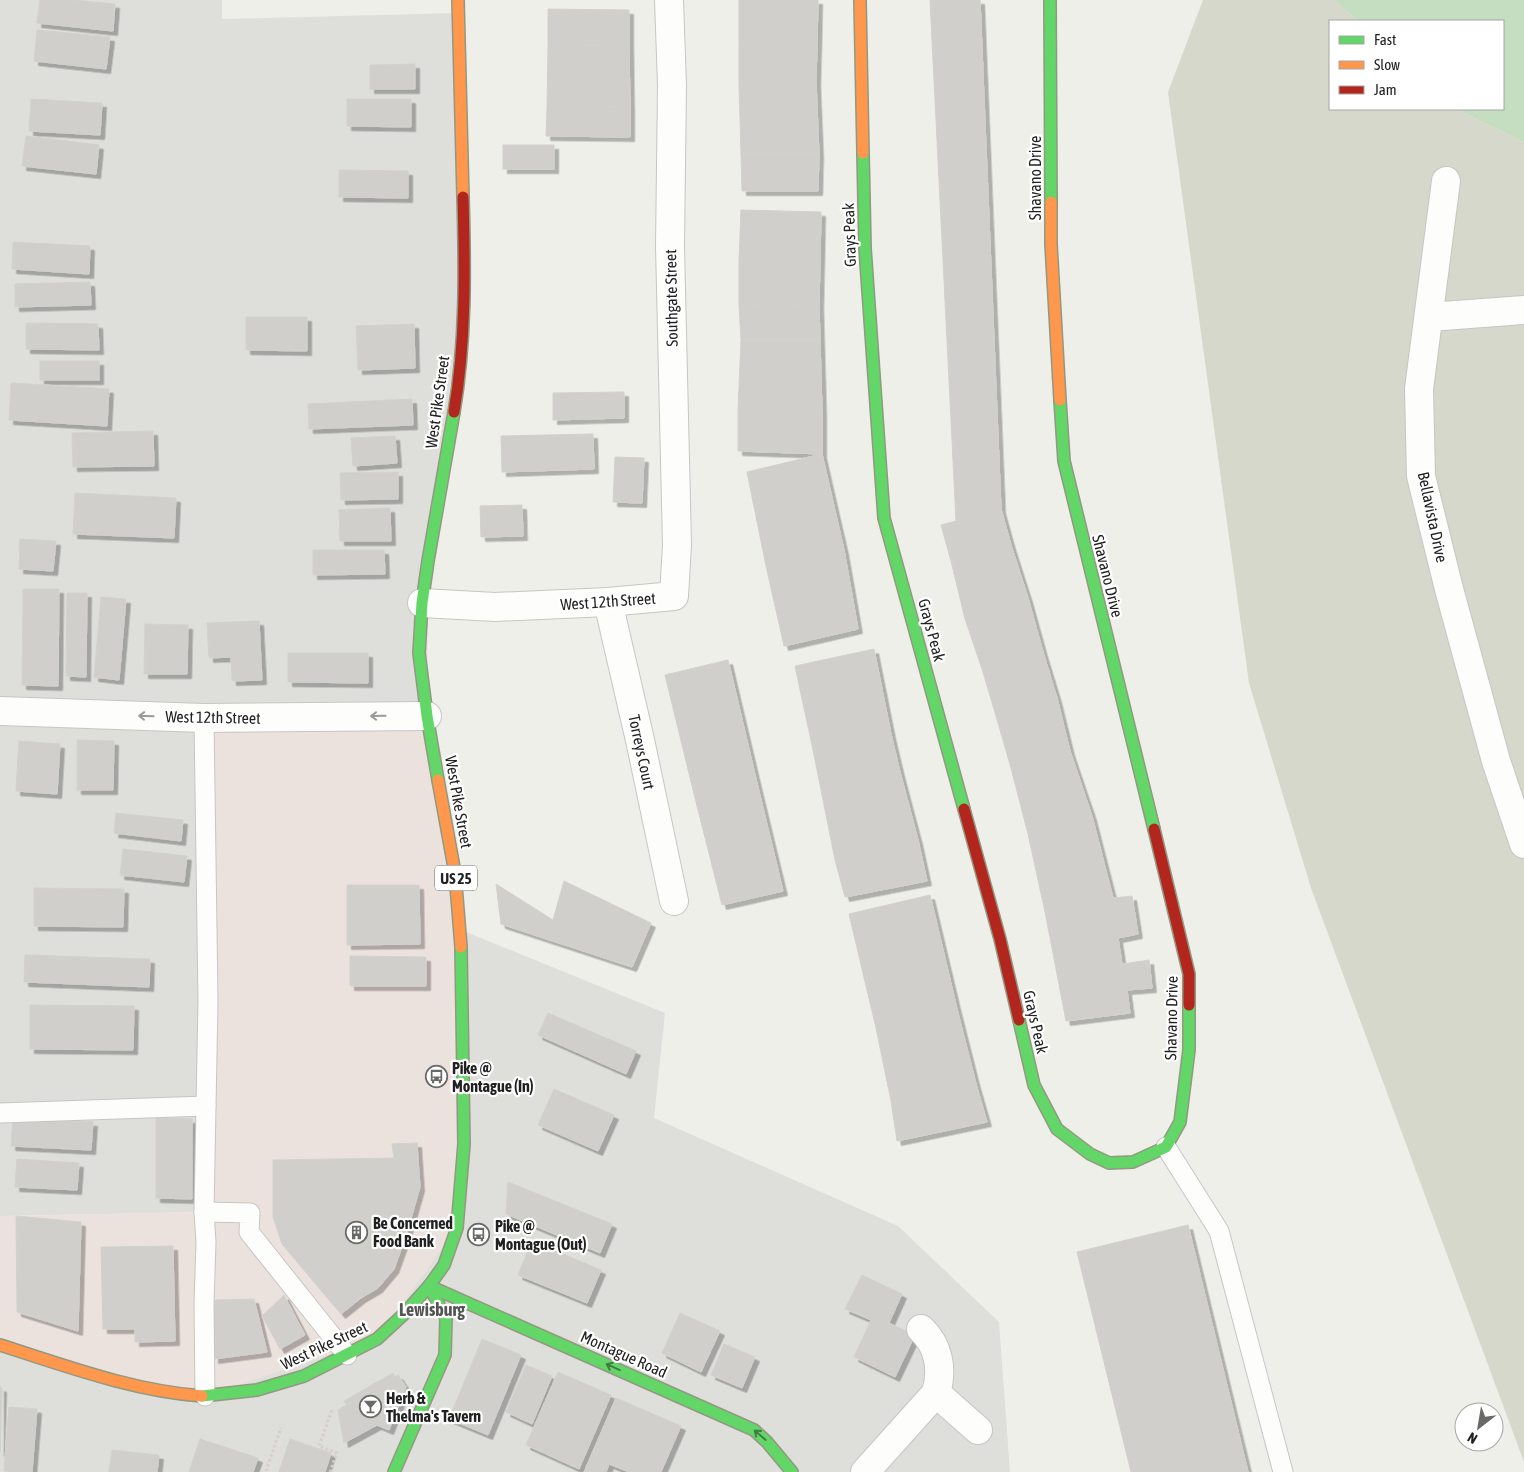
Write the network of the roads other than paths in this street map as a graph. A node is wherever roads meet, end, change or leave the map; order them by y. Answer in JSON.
{"nodes":[{"id":1,"x":458,"y":0,"type":"edge"},
{"id":2,"x":670,"y":0,"type":"edge"},
{"id":3,"x":860,"y":0,"type":"edge"},
{"id":4,"x":1050,"y":0,"type":"edge"},
{"id":5,"x":1446,"y":181,"type":"dead end"},
{"id":6,"x":1524,"y":310,"type":"edge"},
{"id":7,"x":1429,"y":317,"type":"junction"},
{"id":8,"x":674,"y":596,"type":"joint"},
{"id":9,"x":608,"y":602,"type":"junction"},
{"id":10,"x":422,"y":603,"type":"junction"},
{"id":11,"x":0,"y":711,"type":"edge"},
{"id":12,"x":427,"y":716,"type":"junction"},
{"id":13,"x":204,"y":718,"type":"junction"},
{"id":14,"x":1524,"y":844,"type":"edge"},
{"id":15,"x":674,"y":901,"type":"dead end"},
{"id":16,"x":206,"y":1106,"type":"junction"},
{"id":17,"x":0,"y":1113,"type":"edge"},
{"id":18,"x":1166,"y":1147,"type":"junction"},
{"id":19,"x":204,"y":1212,"type":"junction"},
{"id":20,"x":429,"y":1286,"type":"junction"},
{"id":21,"x":921,"y":1329,"type":"dead end"},
{"id":22,"x":0,"y":1345,"type":"edge"},
{"id":23,"x":347,"y":1355,"type":"junction"},
{"id":24,"x":936,"y":1393,"type":"junction"},
{"id":25,"x":205,"y":1396,"type":"junction"},
{"id":26,"x":978,"y":1430,"type":"dead end"},
{"id":27,"x":394,"y":1472,"type":"edge"},
{"id":28,"x":792,"y":1472,"type":"edge"},
{"id":29,"x":865,"y":1472,"type":"edge"},
{"id":30,"x":1283,"y":1472,"type":"edge"}],
"edges":[{"from":1,"to":10,"type":"street","name":"West Pike Street","number":"US 25"},
{"from":2,"to":8,"type":"street","name":"Southgate Street"},
{"from":3,"to":18,"type":"street","name":"Grays Peak"},
{"from":4,"to":18,"type":"street","name":"Shavano Drive"},
{"from":5,"to":7,"type":"street","name":"Bellavista Drive"},
{"from":6,"to":7,"type":"street"},
{"from":7,"to":14,"type":"street","name":"Bellavista Drive"},
{"from":8,"to":9,"type":"street","name":"West 12th Street"},
{"from":9,"to":10,"type":"street","name":"West 12th Street"},
{"from":9,"to":15,"type":"street","name":"Torreys Court"},
{"from":10,"to":12,"type":"street","name":"West Pike Street","number":"US 25"},
{"from":13,"to":11,"type":"street","name":"West 12th Street","one_way":true},
{"from":12,"to":13,"type":"street","name":"West 12th Street","one_way":true},
{"from":12,"to":20,"type":"street","name":"West Pike Street","number":"US 25"},
{"from":13,"to":16,"type":"lane"},
{"from":16,"to":17,"type":"lane"},
{"from":16,"to":19,"type":"lane"},
{"from":18,"to":30,"type":"lane"},
{"from":19,"to":23,"type":"lane"},
{"from":19,"to":25,"type":"lane"},
{"from":20,"to":23,"type":"street","name":"West Pike Street","number":"US 25"},
{"from":20,"to":27,"type":"street"},
{"from":28,"to":20,"type":"street","name":"Montague Road","one_way":true},
{"from":21,"to":24,"type":"street"},
{"from":22,"to":25,"type":"street","name":"West Pike Street","number":"US 25"},
{"from":23,"to":25,"type":"street","name":"West Pike Street","number":"US 25"},
{"from":24,"to":26,"type":"street"},
{"from":24,"to":29,"type":"street"}]}
